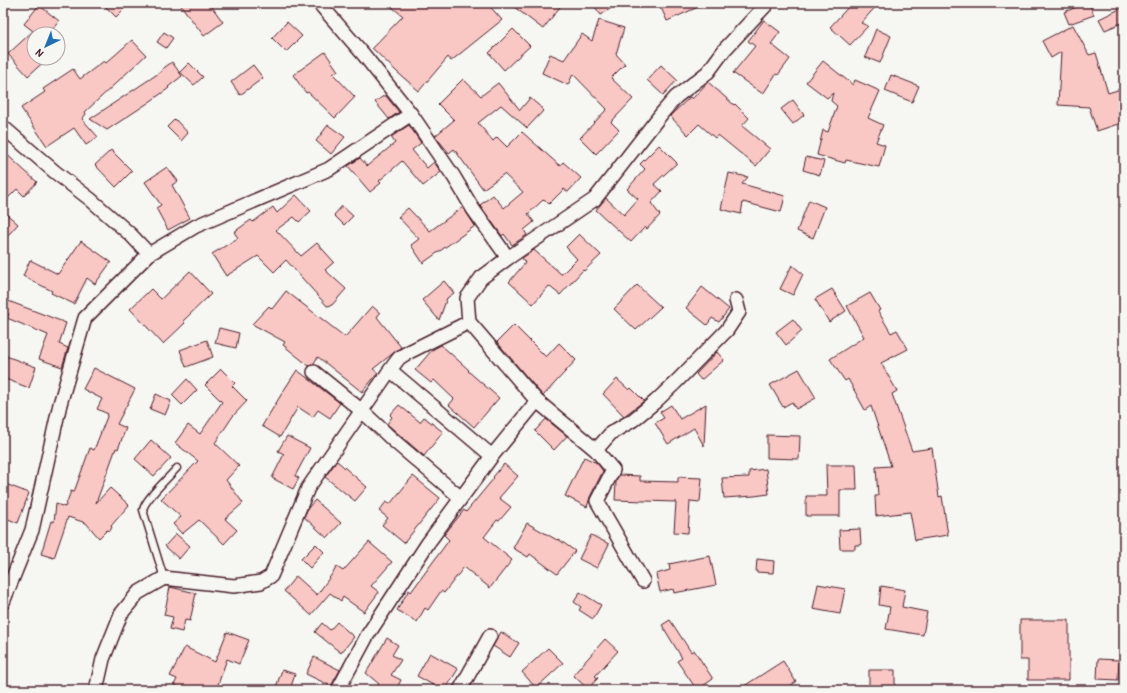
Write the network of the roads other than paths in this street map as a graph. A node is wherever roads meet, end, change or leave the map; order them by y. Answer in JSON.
{"nodes":[{"id":1,"x":319,"y":3,"type":"edge"},
{"id":2,"x":766,"y":5,"type":"dead end"},
{"id":3,"x":411,"y":114,"type":"junction"},
{"id":4,"x":3,"y":126,"type":"edge"},
{"id":5,"x":149,"y":254,"type":"junction"},
{"id":6,"x":508,"y":258,"type":"junction"},
{"id":7,"x":736,"y":300,"type":"dead end"},
{"id":8,"x":469,"y":322,"type":"junction"},
{"id":9,"x":390,"y":370,"type":"junction"},
{"id":10,"x":314,"y":372,"type":"dead end"},
{"id":11,"x":537,"y":401,"type":"junction"},
{"id":12,"x":362,"y":411,"type":"junction"},
{"id":13,"x":596,"y":450,"type":"junction"},
{"id":14,"x":492,"y":456,"type":"junction"},
{"id":15,"x":177,"y":468,"type":"dead end"},
{"id":16,"x":461,"y":498,"type":"junction"},
{"id":17,"x":164,"y":578,"type":"junction"},
{"id":18,"x":643,"y":581,"type":"dead end"},
{"id":19,"x":3,"y":602,"type":"edge"},
{"id":20,"x":490,"y":636,"type":"dead end"},
{"id":21,"x":96,"y":690,"type":"edge"},
{"id":22,"x":338,"y":690,"type":"edge"},
{"id":23,"x":460,"y":690,"type":"edge"}],
"edges":[{"from":1,"to":3,"type":"street"},
{"from":2,"to":6,"type":"street"},
{"from":3,"to":5,"type":"street"},
{"from":3,"to":6,"type":"street"},
{"from":4,"to":5,"type":"street"},
{"from":5,"to":19,"type":"street"},
{"from":6,"to":8,"type":"street"},
{"from":7,"to":13,"type":"street"},
{"from":8,"to":9,"type":"street"},
{"from":8,"to":11,"type":"street"},
{"from":9,"to":12,"type":"street"},
{"from":9,"to":14,"type":"street"},
{"from":10,"to":12,"type":"street"},
{"from":11,"to":13,"type":"street"},
{"from":11,"to":14,"type":"street"},
{"from":12,"to":16,"type":"street"},
{"from":12,"to":17,"type":"street"},
{"from":13,"to":18,"type":"street"},
{"from":14,"to":16,"type":"street"},
{"from":15,"to":17,"type":"lane"},
{"from":16,"to":22,"type":"street"},
{"from":17,"to":21,"type":"street"},
{"from":20,"to":23,"type":"street"}]}
